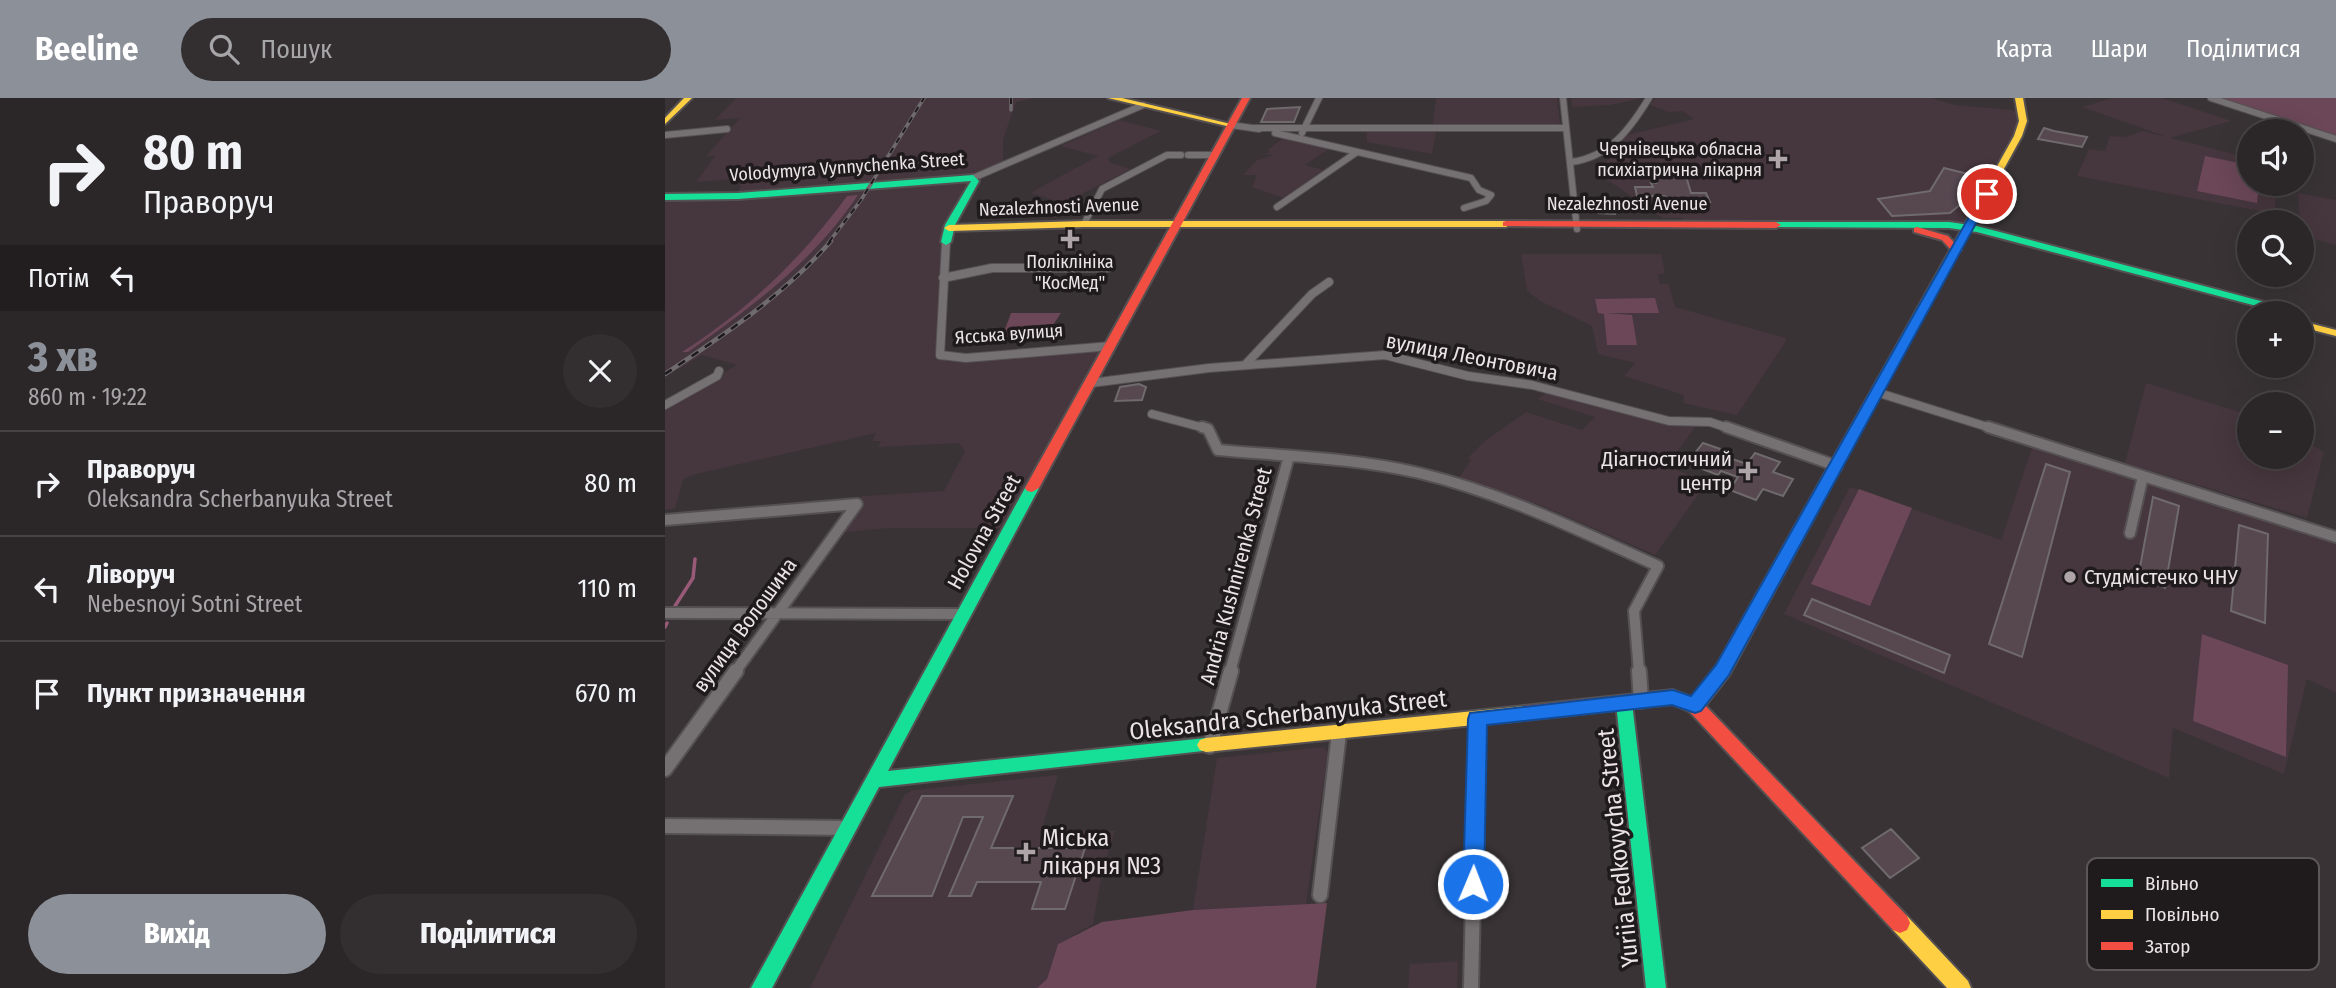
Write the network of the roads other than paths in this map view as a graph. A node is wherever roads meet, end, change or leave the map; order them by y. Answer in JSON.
{"nodes":[{"id":1,"x":688,"y":98,"type":"edge"},
{"id":2,"x":1112,"y":98,"type":"edge"},
{"id":3,"x":1247,"y":98,"type":"edge"},
{"id":4,"x":1318,"y":98,"type":"edge"},
{"id":5,"x":1563,"y":98,"type":"edge"},
{"id":6,"x":1649,"y":98,"type":"edge"},
{"id":7,"x":2019,"y":98,"type":"edge"},
{"id":8,"x":2211,"y":98,"type":"edge"},
{"id":9,"x":1143,"y":105,"type":"junction"},
{"id":10,"x":665,"y":122,"type":"edge"},
{"id":11,"x":1231,"y":125,"type":"junction"},
{"id":12,"x":1255,"y":128,"type":"junction"},
{"id":13,"x":1306,"y":128,"type":"junction"},
{"id":14,"x":1565,"y":128,"type":"junction"},
{"id":15,"x":727,"y":130,"type":"dead end"},
{"id":16,"x":665,"y":135,"type":"edge"},
{"id":17,"x":1297,"y":138,"type":"junction"},
{"id":18,"x":2336,"y":139,"type":"edge"},
{"id":19,"x":1357,"y":152,"type":"junction"},
{"id":20,"x":1215,"y":155,"type":"junction"},
{"id":21,"x":1571,"y":162,"type":"junction"},
{"id":22,"x":973,"y":178,"type":"junction"},
{"id":23,"x":665,"y":197,"type":"edge"},
{"id":24,"x":1276,"y":207,"type":"dead end"},
{"id":25,"x":1464,"y":208,"type":"dead end"},
{"id":26,"x":1084,"y":224,"type":"junction"},
{"id":27,"x":1577,"y":226,"type":"junction"},
{"id":28,"x":1176,"y":227,"type":"junction"},
{"id":29,"x":1909,"y":229,"type":"junction"},
{"id":30,"x":1967,"y":230,"type":"junction"},
{"id":31,"x":951,"y":235,"type":"junction"},
{"id":32,"x":1956,"y":250,"type":"junction"},
{"id":33,"x":1108,"y":268,"type":"dead end"},
{"id":34,"x":943,"y":278,"type":"junction"},
{"id":35,"x":1329,"y":282,"type":"dead end"},
{"id":36,"x":2247,"y":301,"type":"edge"},
{"id":37,"x":2237,"y":305,"type":"edge"},
{"id":38,"x":2314,"y":319,"type":"edge"},
{"id":39,"x":2336,"y":325,"type":"edge"},
{"id":40,"x":2314,"y":327,"type":"edge"},
{"id":41,"x":2336,"y":333,"type":"edge"},
{"id":42,"x":1111,"y":346,"type":"junction"},
{"id":43,"x":1245,"y":365,"type":"junction"},
{"id":44,"x":719,"y":371,"type":"dead end"},
{"id":45,"x":1091,"y":383,"type":"junction"},
{"id":46,"x":1876,"y":392,"type":"junction"},
{"id":47,"x":665,"y":405,"type":"edge"},
{"id":48,"x":1152,"y":414,"type":"dead end"},
{"id":49,"x":1289,"y":456,"type":"junction"},
{"id":50,"x":1837,"y":466,"type":"junction"},
{"id":51,"x":2143,"y":476,"type":"junction"},
{"id":52,"x":665,"y":520,"type":"edge"},
{"id":53,"x":2130,"y":533,"type":"dead end"},
{"id":54,"x":2336,"y":537,"type":"edge"},
{"id":55,"x":665,"y":613,"type":"edge"},
{"id":56,"x":779,"y":614,"type":"junction"},
{"id":57,"x":963,"y":614,"type":"junction"},
{"id":58,"x":1641,"y":701,"type":"junction"},
{"id":59,"x":1624,"y":703,"type":"junction"},
{"id":60,"x":1695,"y":706,"type":"junction"},
{"id":61,"x":1477,"y":719,"type":"junction"},
{"id":62,"x":1339,"y":733,"type":"junction"},
{"id":63,"x":1210,"y":746,"type":"junction"},
{"id":64,"x":665,"y":769,"type":"edge"},
{"id":65,"x":874,"y":780,"type":"junction"},
{"id":66,"x":665,"y":826,"type":"edge"},
{"id":67,"x":849,"y":828,"type":"junction"},
{"id":68,"x":1320,"y":895,"type":"dead end"},
{"id":69,"x":761,"y":988,"type":"edge"},
{"id":70,"x":1471,"y":988,"type":"edge"},
{"id":71,"x":1657,"y":988,"type":"edge"},
{"id":72,"x":1961,"y":988,"type":"edge"}],
"edges":[{"from":1,"to":10,"type":"main road"},
{"from":2,"to":9,"type":"main road"},
{"from":3,"to":11,"type":"main road","name":"Holovna Street"},
{"from":4,"to":13,"type":"street"},
{"from":5,"to":14,"type":"street"},
{"from":6,"to":21,"type":"street"},
{"from":7,"to":30,"type":"main road"},
{"from":8,"to":18,"type":"street"},
{"from":9,"to":11,"type":"main road"},
{"from":9,"to":22,"type":"street","name":"Volodymyra Vynnychenka Street"},
{"from":11,"to":12,"type":"street"},
{"from":11,"to":20,"type":"main road","name":"Holovna Street"},
{"from":12,"to":13,"type":"street"},
{"from":12,"to":17,"type":"street"},
{"from":13,"to":14,"type":"street"},
{"from":13,"to":17,"type":"street"},
{"from":14,"to":21,"type":"street"},
{"from":15,"to":16,"type":"street"},
{"from":17,"to":19,"type":"street"},
{"from":19,"to":24,"type":"street"},
{"from":19,"to":25,"type":"street"},
{"from":20,"to":26,"type":"street"},
{"from":20,"to":28,"type":"main road","name":"Holovna Street"},
{"from":21,"to":27,"type":"street"},
{"from":22,"to":23,"type":"main road","name":"Volodymyra Vynnychenka Street"},
{"from":22,"to":31,"type":"main road","name":"Ясська вулиця"},
{"from":26,"to":28,"type":"main road","name":"Nezalezhnosti Avenue"},
{"from":26,"to":31,"type":"main road","name":"Nezalezhnosti Avenue"},
{"from":27,"to":28,"type":"main road","name":"Nezalezhnosti Avenue"},
{"from":27,"to":29,"type":"main road","name":"Nezalezhnosti Avenue"},
{"from":27,"to":30,"type":"main road","name":"Nezalezhnosti Avenue"},
{"from":28,"to":31,"type":"main road","name":"Nezalezhnosti Avenue"},
{"from":28,"to":42,"type":"main road","name":"Holovna Street"},
{"from":29,"to":30,"type":"main road","name":"Nezalezhnosti Avenue"},
{"from":29,"to":32,"type":"main road"},
{"from":30,"to":32,"type":"main road"},
{"from":30,"to":36,"type":"main road","name":"Nezalezhnosti Avenue"},
{"from":30,"to":37,"type":"main road","name":"Nezalezhnosti Avenue"},
{"from":31,"to":34,"type":"street","name":"Ясська вулиця"},
{"from":32,"to":46,"type":"main road"},
{"from":33,"to":34,"type":"street"},
{"from":34,"to":42,"type":"street","name":"Ясська вулиця"},
{"from":35,"to":43,"type":"street"},
{"from":38,"to":39,"type":"main road"},
{"from":40,"to":41,"type":"main road"},
{"from":42,"to":45,"type":"main road","name":"Holovna Street"},
{"from":43,"to":45,"type":"street","name":"вулиця Леонтовича"},
{"from":43,"to":50,"type":"street","name":"вулиця Леонтовича"},
{"from":44,"to":47,"type":"street"},
{"from":45,"to":57,"type":"main road","name":"Holovna Street"},
{"from":46,"to":50,"type":"main road"},
{"from":46,"to":51,"type":"street"},
{"from":48,"to":49,"type":"street"},
{"from":49,"to":58,"type":"street"},
{"from":49,"to":63,"type":"street","name":"Andria Kushnirenka Street"},
{"from":50,"to":60,"type":"main road"},
{"from":51,"to":53,"type":"street"},
{"from":51,"to":54,"type":"street"},
{"from":52,"to":56,"type":"street","name":"вулиця Волошина"},
{"from":55,"to":56,"type":"street"},
{"from":56,"to":57,"type":"street"},
{"from":56,"to":64,"type":"street","name":"вулиця Волошина"},
{"from":57,"to":65,"type":"main road","name":"Holovna Street"},
{"from":58,"to":59,"type":"main road","name":"Oleksandra Scherbanyuka Street"},
{"from":58,"to":60,"type":"main road","name":"Oleksandra Scherbanyuka Street"},
{"from":59,"to":61,"type":"main road","name":"Oleksandra Scherbanyuka Street"},
{"from":59,"to":71,"type":"main road","name":"Yuriia Fedkovycha Street"},
{"from":60,"to":72,"type":"main road"},
{"from":61,"to":62,"type":"main road","name":"Oleksandra Scherbanyuka Street"},
{"from":61,"to":70,"type":"street"},
{"from":62,"to":63,"type":"main road","name":"Oleksandra Scherbanyuka Street"},
{"from":62,"to":68,"type":"street"},
{"from":63,"to":65,"type":"main road","name":"Oleksandra Scherbanyuka Street"},
{"from":65,"to":67,"type":"main road","name":"Holovna Street"},
{"from":66,"to":67,"type":"street"},
{"from":67,"to":69,"type":"main road","name":"Holovna Street"}]}
